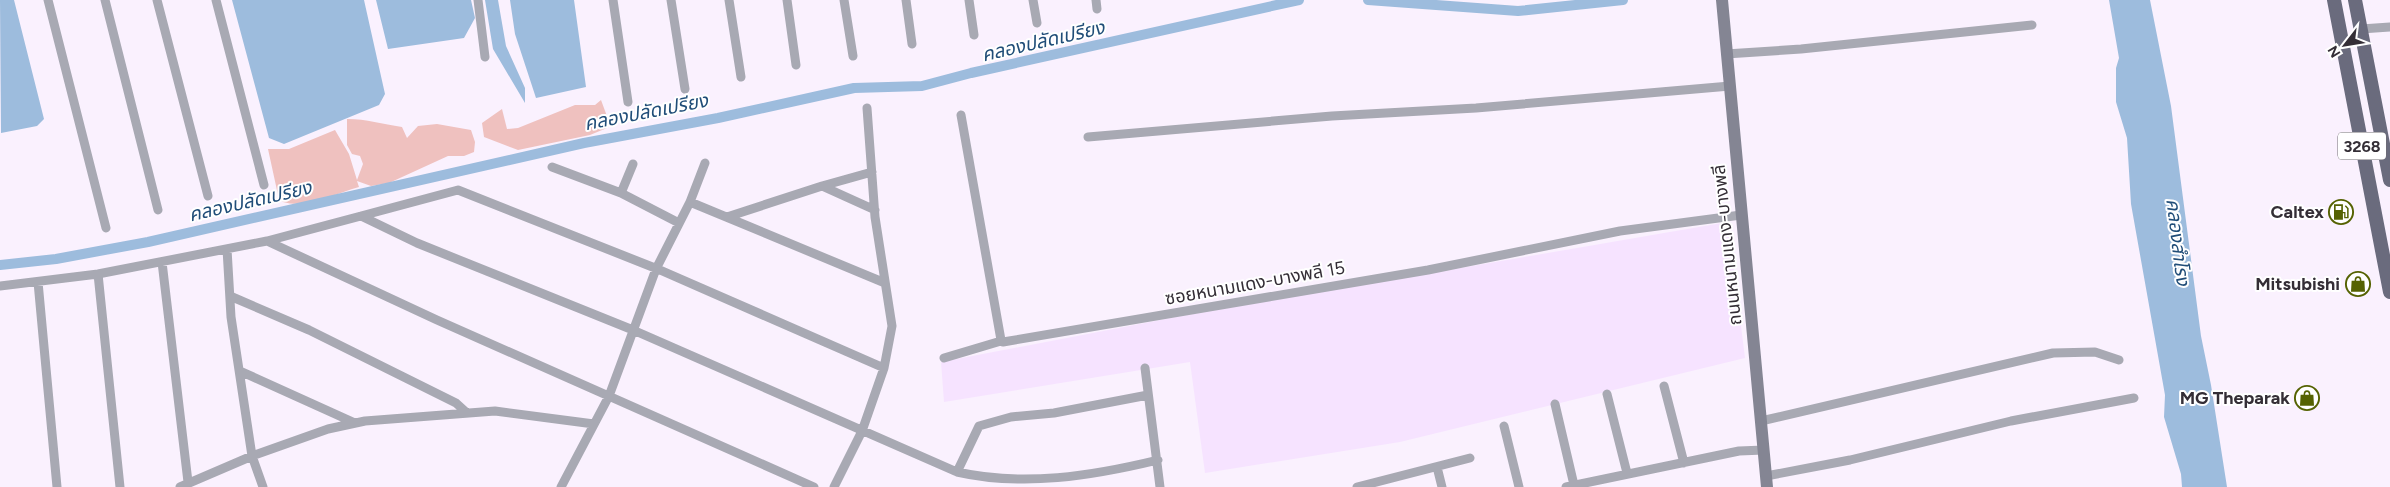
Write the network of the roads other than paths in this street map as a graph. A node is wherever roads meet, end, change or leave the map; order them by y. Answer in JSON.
{"nodes":[{"id":1,"x":50,"y":0,"type":"edge"},
{"id":2,"x":104,"y":0,"type":"edge"},
{"id":3,"x":157,"y":0,"type":"edge"},
{"id":4,"x":216,"y":0,"type":"edge"},
{"id":5,"x":478,"y":0,"type":"edge"},
{"id":6,"x":613,"y":0,"type":"edge"},
{"id":7,"x":671,"y":0,"type":"edge"},
{"id":8,"x":729,"y":0,"type":"edge"},
{"id":9,"x":787,"y":0,"type":"edge"},
{"id":10,"x":844,"y":0,"type":"edge"},
{"id":11,"x":906,"y":0,"type":"edge"},
{"id":12,"x":969,"y":0,"type":"edge"},
{"id":13,"x":1033,"y":0,"type":"edge"},
{"id":14,"x":1722,"y":0,"type":"edge"},
{"id":15,"x":2334,"y":0,"type":"edge"},
{"id":16,"x":2355,"y":0,"type":"edge"},
{"id":17,"x":1037,"y":23,"type":"dead end"},
{"id":18,"x":2032,"y":25,"type":"dead end"},
{"id":19,"x":2390,"y":27,"type":"edge"},
{"id":20,"x":2361,"y":29,"type":"junction"},
{"id":21,"x":974,"y":35,"type":"dead end"},
{"id":22,"x":912,"y":44,"type":"dead end"},
{"id":23,"x":1726,"y":54,"type":"junction"},
{"id":24,"x":853,"y":56,"type":"dead end"},
{"id":25,"x":485,"y":57,"type":"dead end"},
{"id":26,"x":796,"y":65,"type":"dead end"},
{"id":27,"x":741,"y":77,"type":"dead end"},
{"id":28,"x":1730,"y":86,"type":"junction"},
{"id":29,"x":685,"y":89,"type":"dead end"},
{"id":30,"x":628,"y":102,"type":"dead end"},
{"id":31,"x":867,"y":108,"type":"dead end"},
{"id":32,"x":961,"y":115,"type":"dead end"},
{"id":33,"x":2385,"y":129,"type":"edge"},
{"id":34,"x":1088,"y":137,"type":"dead end"},
{"id":35,"x":633,"y":164,"type":"dead end"},
{"id":36,"x":705,"y":164,"type":"dead end"},
{"id":37,"x":552,"y":167,"type":"dead end"},
{"id":38,"x":872,"y":172,"type":"junction"},
{"id":39,"x":2390,"y":180,"type":"edge"},
{"id":40,"x":264,"y":185,"type":"dead end"},
{"id":41,"x":822,"y":186,"type":"junction"},
{"id":42,"x":621,"y":193,"type":"junction"},
{"id":43,"x":208,"y":196,"type":"dead end"},
{"id":44,"x":690,"y":202,"type":"junction"},
{"id":45,"x":158,"y":210,"type":"dead end"},
{"id":46,"x":875,"y":210,"type":"junction"},
{"id":47,"x":1741,"y":215,"type":"junction"},
{"id":48,"x":361,"y":216,"type":"junction"},
{"id":49,"x":727,"y":217,"type":"junction"},
{"id":50,"x":679,"y":223,"type":"junction"},
{"id":51,"x":106,"y":228,"type":"dead end"},
{"id":52,"x":267,"y":241,"type":"junction"},
{"id":53,"x":228,"y":249,"type":"junction"},
{"id":54,"x":162,"y":262,"type":"junction"},
{"id":55,"x":656,"y":268,"type":"junction"},
{"id":56,"x":98,"y":274,"type":"junction"},
{"id":57,"x":38,"y":282,"type":"junction"},
{"id":58,"x":884,"y":283,"type":"junction"},
{"id":59,"x":0,"y":286,"type":"edge"},
{"id":60,"x":2390,"y":292,"type":"edge"},
{"id":61,"x":230,"y":296,"type":"junction"},
{"id":62,"x":633,"y":330,"type":"junction"},
{"id":63,"x":1001,"y":341,"type":"junction"},
{"id":64,"x":944,"y":358,"type":"dead end"},
{"id":65,"x":2119,"y":360,"type":"dead end"},
{"id":66,"x":884,"y":368,"type":"junction"},
{"id":67,"x":1145,"y":368,"type":"dead end"},
{"id":68,"x":240,"y":371,"type":"junction"},
{"id":69,"x":1664,"y":386,"type":"dead end"},
{"id":70,"x":1607,"y":394,"type":"dead end"},
{"id":71,"x":1148,"y":395,"type":"junction"},
{"id":72,"x":610,"y":396,"type":"junction"},
{"id":73,"x":2134,"y":398,"type":"dead end"},
{"id":74,"x":1555,"y":404,"type":"dead end"},
{"id":75,"x":467,"y":413,"type":"junction"},
{"id":76,"x":1761,"y":421,"type":"junction"},
{"id":77,"x":355,"y":423,"type":"junction"},
{"id":78,"x":594,"y":424,"type":"junction"},
{"id":79,"x":1504,"y":426,"type":"dead end"},
{"id":80,"x":862,"y":431,"type":"junction"},
{"id":81,"x":1764,"y":450,"type":"junction"},
{"id":82,"x":252,"y":456,"type":"junction"},
{"id":83,"x":1470,"y":458,"type":"dead end"},
{"id":84,"x":1158,"y":460,"type":"junction"},
{"id":85,"x":1684,"y":462,"type":"junction"},
{"id":86,"x":1437,"y":467,"type":"junction"},
{"id":87,"x":956,"y":472,"type":"junction"},
{"id":88,"x":1628,"y":473,"type":"junction"},
{"id":89,"x":184,"y":484,"type":"edge"},
{"id":90,"x":1766,"y":484,"type":"edge"},
{"id":91,"x":1570,"y":486,"type":"edge"},
{"id":92,"x":57,"y":487,"type":"edge"},
{"id":93,"x":120,"y":487,"type":"edge"},
{"id":94,"x":263,"y":487,"type":"edge"},
{"id":95,"x":561,"y":487,"type":"edge"},
{"id":96,"x":814,"y":487,"type":"edge"},
{"id":97,"x":834,"y":487,"type":"edge"},
{"id":98,"x":1160,"y":487,"type":"edge"},
{"id":99,"x":1356,"y":487,"type":"edge"},
{"id":100,"x":1442,"y":487,"type":"edge"},
{"id":101,"x":1519,"y":487,"type":"edge"}],
"edges":[{"from":1,"to":51,"type":"street"},
{"from":2,"to":45,"type":"street"},
{"from":3,"to":43,"type":"street"},
{"from":4,"to":40,"type":"street"},
{"from":5,"to":25,"type":"street"},
{"from":6,"to":30,"type":"street"},
{"from":7,"to":29,"type":"street"},
{"from":8,"to":27,"type":"street"},
{"from":9,"to":26,"type":"street"},
{"from":10,"to":24,"type":"street"},
{"from":11,"to":22,"type":"street"},
{"from":12,"to":21,"type":"street"},
{"from":13,"to":17,"type":"street"},
{"from":14,"to":23,"type":"main road","name":"ถนนหนามแดง-บางพลี"},
{"from":15,"to":60,"type":"main road","number":"3268"},
{"from":16,"to":20,"type":"main road","number":"3268"},
{"from":18,"to":23,"type":"street"},
{"from":19,"to":20,"type":"street"},
{"from":20,"to":33,"type":"main road","number":"3268"},
{"from":23,"to":28,"type":"main road","name":"ถนนหนามแดง-บางพลี"},
{"from":28,"to":34,"type":"street"},
{"from":28,"to":47,"type":"main road","name":"ถนนหนามแดง-บางพลี"},
{"from":31,"to":38,"type":"street"},
{"from":32,"to":63,"type":"street"},
{"from":33,"to":39,"type":"main road","number":"3268"},
{"from":35,"to":42,"type":"street"},
{"from":36,"to":44,"type":"street"},
{"from":37,"to":42,"type":"street"},
{"from":38,"to":41,"type":"street"},
{"from":38,"to":46,"type":"street"},
{"from":41,"to":46,"type":"street"},
{"from":41,"to":49,"type":"street"},
{"from":42,"to":50,"type":"street"},
{"from":44,"to":49,"type":"street"},
{"from":44,"to":50,"type":"street"},
{"from":46,"to":58,"type":"street"},
{"from":47,"to":63,"type":"street","name":"ซอยหนามแดง-บางพลี 15"},
{"from":47,"to":76,"type":"main road","name":"ถนนหนามแดง-บางพลี"},
{"from":48,"to":52,"type":"street"},
{"from":48,"to":55,"type":"street"},
{"from":48,"to":62,"type":"street"},
{"from":49,"to":58,"type":"street"},
{"from":50,"to":55,"type":"street"},
{"from":52,"to":53,"type":"street"},
{"from":52,"to":72,"type":"street"},
{"from":53,"to":54,"type":"street"},
{"from":53,"to":61,"type":"street"},
{"from":54,"to":56,"type":"street"},
{"from":54,"to":89,"type":"street"},
{"from":55,"to":62,"type":"street"},
{"from":55,"to":66,"type":"street"},
{"from":56,"to":57,"type":"street"},
{"from":56,"to":93,"type":"street"},
{"from":57,"to":59,"type":"street"},
{"from":57,"to":92,"type":"street"},
{"from":58,"to":66,"type":"street"},
{"from":61,"to":68,"type":"street"},
{"from":61,"to":75,"type":"street"},
{"from":62,"to":72,"type":"street"},
{"from":62,"to":80,"type":"street"},
{"from":63,"to":64,"type":"street","name":"ซอยหนามแดง-บางพลี 15"},
{"from":65,"to":76,"type":"street"},
{"from":66,"to":80,"type":"street"},
{"from":67,"to":71,"type":"street"},
{"from":68,"to":77,"type":"street"},
{"from":68,"to":82,"type":"street"},
{"from":69,"to":85,"type":"street"},
{"from":70,"to":88,"type":"street"},
{"from":71,"to":84,"type":"street"},
{"from":71,"to":87,"type":"street"},
{"from":72,"to":78,"type":"street"},
{"from":72,"to":96,"type":"street"},
{"from":73,"to":90,"type":"street"},
{"from":74,"to":91,"type":"street"},
{"from":75,"to":77,"type":"street"},
{"from":75,"to":78,"type":"street"},
{"from":76,"to":81,"type":"main road","name":"ถนนหนามแดง-บางพลี"},
{"from":77,"to":82,"type":"street"},
{"from":78,"to":95,"type":"street"},
{"from":79,"to":101,"type":"street"},
{"from":80,"to":87,"type":"street"},
{"from":80,"to":97,"type":"street"},
{"from":81,"to":85,"type":"street"},
{"from":81,"to":90,"type":"main road","name":"ถนนหนามแดง-บางพลี"},
{"from":82,"to":89,"type":"street"},
{"from":82,"to":94,"type":"street"},
{"from":83,"to":86,"type":"street"},
{"from":84,"to":87,"type":"street"},
{"from":84,"to":98,"type":"street"},
{"from":85,"to":88,"type":"street"},
{"from":86,"to":99,"type":"street"},
{"from":86,"to":100,"type":"street"},
{"from":88,"to":91,"type":"street"}]}
